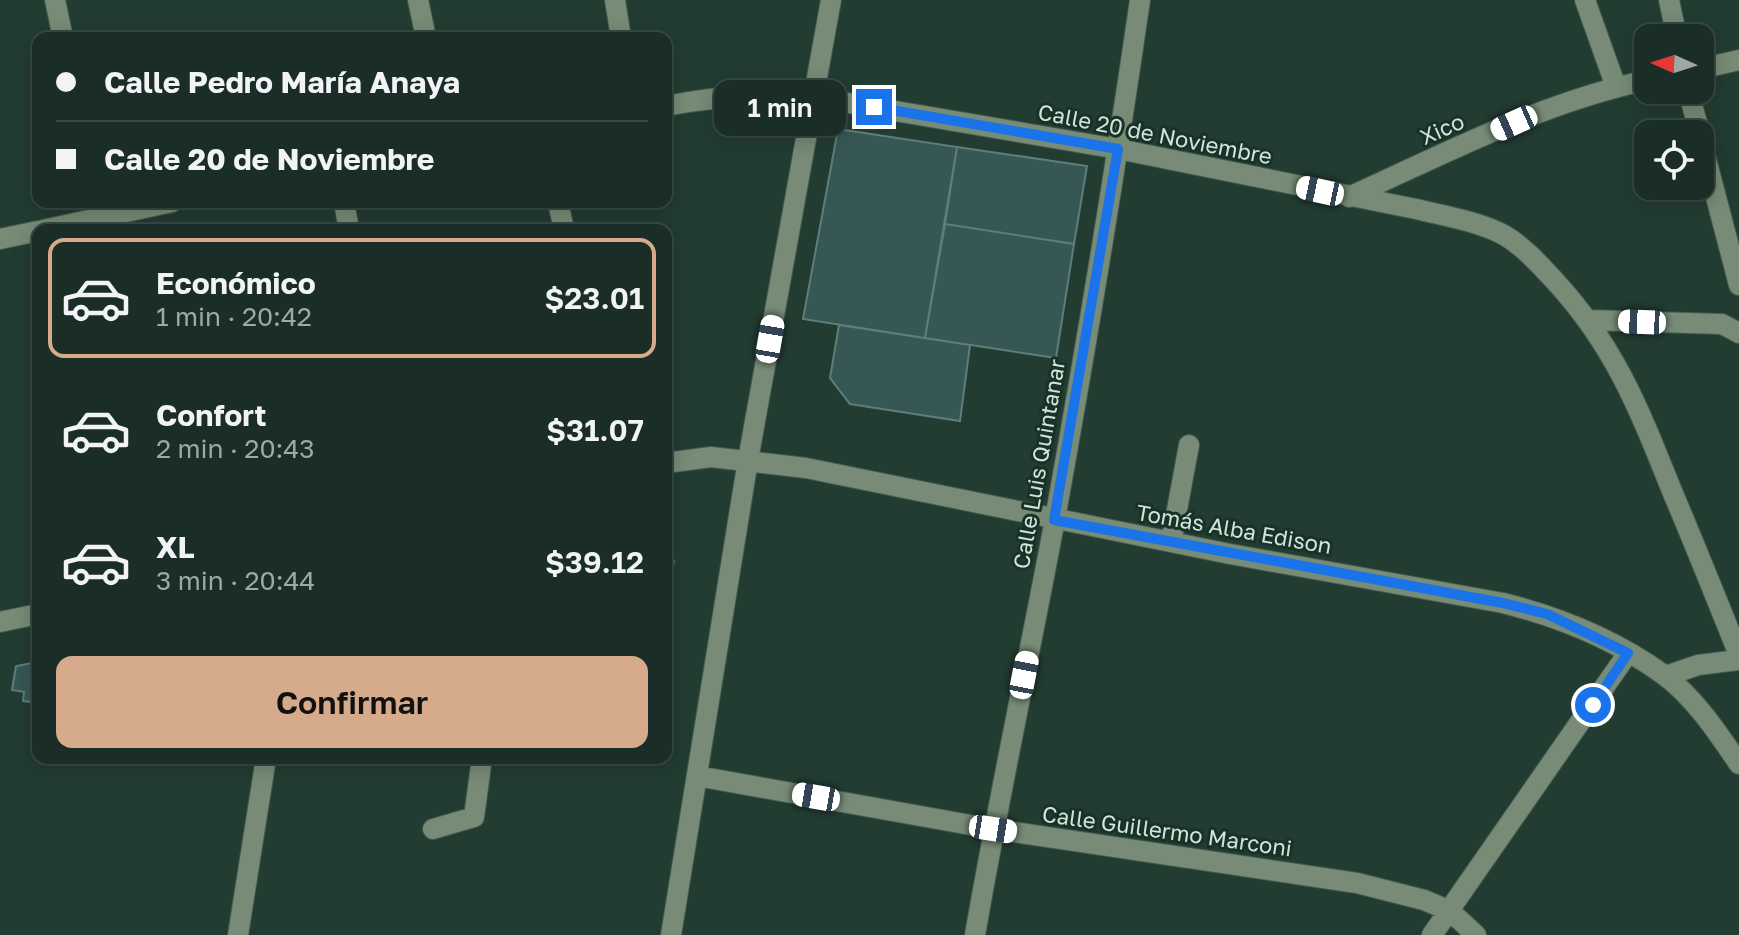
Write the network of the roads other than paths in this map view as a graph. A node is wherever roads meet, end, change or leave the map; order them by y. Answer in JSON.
{"nodes":[{"id":1,"x":55,"y":0,"type":"edge"},
{"id":2,"x":418,"y":0,"type":"edge"},
{"id":3,"x":615,"y":0,"type":"edge"},
{"id":4,"x":831,"y":0,"type":"edge"},
{"id":5,"x":1140,"y":0,"type":"edge"},
{"id":6,"x":1585,"y":0,"type":"edge"},
{"id":7,"x":1669,"y":0,"type":"edge"},
{"id":8,"x":1674,"y":24,"type":"edge"},
{"id":9,"x":62,"y":32,"type":"edge"},
{"id":10,"x":425,"y":32,"type":"edge"},
{"id":11,"x":620,"y":32,"type":"edge"},
{"id":12,"x":1739,"y":60,"type":"edge"},
{"id":13,"x":1714,"y":66,"type":"edge"},
{"id":14,"x":1634,"y":83,"type":"edge"},
{"id":15,"x":1616,"y":87,"type":"junction"},
{"id":16,"x":813,"y":97,"type":"junction"},
{"id":17,"x":672,"y":105,"type":"edge"},
{"id":18,"x":1118,"y":149,"type":"junction"},
{"id":19,"x":1714,"y":189,"type":"edge"},
{"id":20,"x":1349,"y":197,"type":"junction"},
{"id":21,"x":142,"y":208,"type":"edge"},
{"id":22,"x":102,"y":216,"type":"edge"},
{"id":23,"x":69,"y":224,"type":"edge"},
{"id":24,"x":32,"y":233,"type":"edge"},
{"id":25,"x":0,"y":239,"type":"edge"},
{"id":26,"x":1739,"y":285,"type":"edge"},
{"id":27,"x":1589,"y":320,"type":"junction"},
{"id":28,"x":1739,"y":333,"type":"edge"},
{"id":29,"x":1189,"y":445,"type":"dead end"},
{"id":30,"x":748,"y":460,"type":"junction"},
{"id":31,"x":672,"y":462,"type":"edge"},
{"id":32,"x":1054,"y":520,"type":"junction"},
{"id":33,"x":1171,"y":542,"type":"junction"},
{"id":34,"x":32,"y":615,"type":"edge"},
{"id":35,"x":0,"y":622,"type":"edge"},
{"id":36,"x":1628,"y":653,"type":"junction"},
{"id":37,"x":1739,"y":658,"type":"edge"},
{"id":38,"x":1666,"y":676,"type":"junction"},
{"id":39,"x":265,"y":764,"type":"edge"},
{"id":40,"x":481,"y":764,"type":"edge"},
{"id":41,"x":1739,"y":764,"type":"edge"},
{"id":42,"x":697,"y":776,"type":"junction"},
{"id":43,"x":433,"y":829,"type":"dead end"},
{"id":44,"x":993,"y":829,"type":"junction"},
{"id":45,"x":1450,"y":911,"type":"junction"},
{"id":46,"x":238,"y":935,"type":"edge"},
{"id":47,"x":671,"y":935,"type":"edge"},
{"id":48,"x":975,"y":935,"type":"edge"},
{"id":49,"x":1432,"y":935,"type":"edge"},
{"id":50,"x":1476,"y":935,"type":"edge"}],
"edges":[{"from":1,"to":9,"type":"street"},
{"from":2,"to":10,"type":"street"},
{"from":3,"to":11,"type":"street"},
{"from":4,"to":16,"type":"street"},
{"from":5,"to":18,"type":"street","name":"Calle Luis Quintanar"},
{"from":6,"to":15,"type":"street"},
{"from":7,"to":8,"type":"street"},
{"from":12,"to":13,"type":"street"},
{"from":14,"to":15,"type":"street","name":"Xico"},
{"from":15,"to":20,"type":"street","name":"Xico"},
{"from":16,"to":17,"type":"street","name":"Calle 20 de Noviembre"},
{"from":16,"to":18,"type":"street","name":"Calle 20 de Noviembre"},
{"from":16,"to":30,"type":"street"},
{"from":18,"to":20,"type":"street","name":"Calle 20 de Noviembre"},
{"from":18,"to":32,"type":"street","name":"Calle Luis Quintanar"},
{"from":19,"to":26,"type":"street"},
{"from":20,"to":27,"type":"street","name":"Calle 20 de Noviembre"},
{"from":21,"to":22,"type":"street"},
{"from":22,"to":23,"type":"street"},
{"from":24,"to":25,"type":"street"},
{"from":27,"to":28,"type":"street"},
{"from":27,"to":37,"type":"street","name":"Calle 20 de Noviembre"},
{"from":29,"to":33,"type":"street"},
{"from":30,"to":31,"type":"street","name":"Tomás Alba Edison"},
{"from":30,"to":32,"type":"street","name":"Tomás Alba Edison"},
{"from":30,"to":42,"type":"street"},
{"from":32,"to":33,"type":"street","name":"Tomás Alba Edison"},
{"from":32,"to":44,"type":"street","name":"Calle Luis Quintanar"},
{"from":33,"to":36,"type":"street","name":"Tomás Alba Edison"},
{"from":34,"to":35,"type":"street"},
{"from":36,"to":38,"type":"street","name":"Tomás Alba Edison"},
{"from":36,"to":45,"type":"street"},
{"from":37,"to":38,"type":"street"},
{"from":38,"to":41,"type":"street","name":"Tomás Alba Edison"},
{"from":39,"to":46,"type":"street"},
{"from":40,"to":43,"type":"street"},
{"from":42,"to":44,"type":"street","name":"Calle Guillermo Marconi"},
{"from":42,"to":47,"type":"street"},
{"from":44,"to":45,"type":"street","name":"Calle Guillermo Marconi"},
{"from":44,"to":48,"type":"street","name":"Calle Luis Quintanar"},
{"from":45,"to":49,"type":"street"},
{"from":45,"to":50,"type":"street","name":"Calle Guillermo Marconi"}]}
